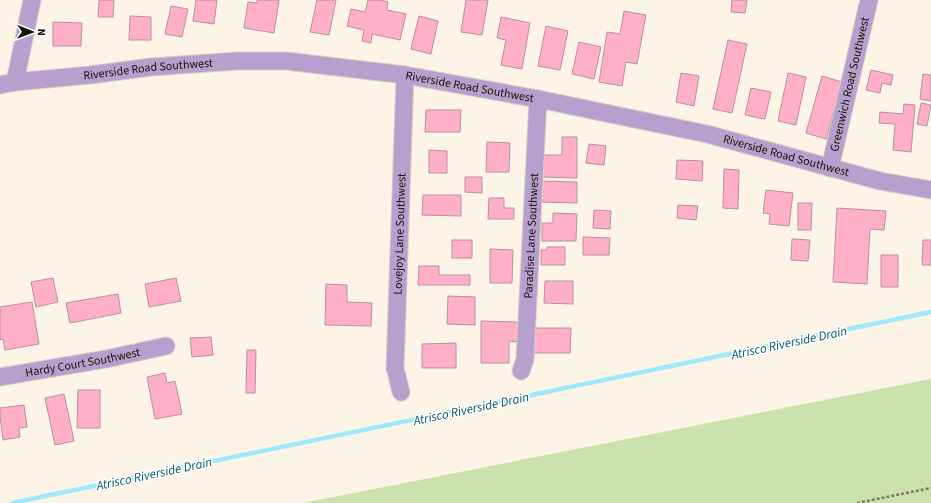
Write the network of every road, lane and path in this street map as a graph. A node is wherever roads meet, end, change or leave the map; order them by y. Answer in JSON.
{"nodes":[{"id":1,"x":32,"y":0,"type":"edge"},
{"id":2,"x":868,"y":0,"type":"edge"},
{"id":3,"x":405,"y":75,"type":"junction"},
{"id":4,"x":8,"y":83,"type":"edge"},
{"id":5,"x":538,"y":99,"type":"junction"},
{"id":6,"x":830,"y":168,"type":"junction"},
{"id":7,"x":931,"y":190,"type":"edge"},
{"id":8,"x":166,"y":346,"type":"dead end"},
{"id":9,"x":521,"y":371,"type":"dead end"},
{"id":10,"x":0,"y":377,"type":"edge"},
{"id":11,"x":402,"y":392,"type":"dead end"},
{"id":12,"x":931,"y":488,"type":"edge"},
{"id":13,"x":857,"y":503,"type":"edge"}],
"edges":[{"from":1,"to":4,"type":"street"},
{"from":2,"to":6,"type":"street","name":"Greenwich Road Southwest"},
{"from":3,"to":4,"type":"street","name":"Riverside Road Southwest"},
{"from":3,"to":5,"type":"street","name":"Riverside Road Southwest"},
{"from":3,"to":11,"type":"street","name":"Lovejoy Lane Southwest"},
{"from":5,"to":6,"type":"street","name":"Riverside Road Southwest"},
{"from":5,"to":9,"type":"street","name":"Paradise Lane Southwest"},
{"from":6,"to":7,"type":"street","name":"Riverside Road Southwest"},
{"from":8,"to":10,"type":"street","name":"Hardy Court Southwest"},
{"from":12,"to":13,"type":"path"}]}
